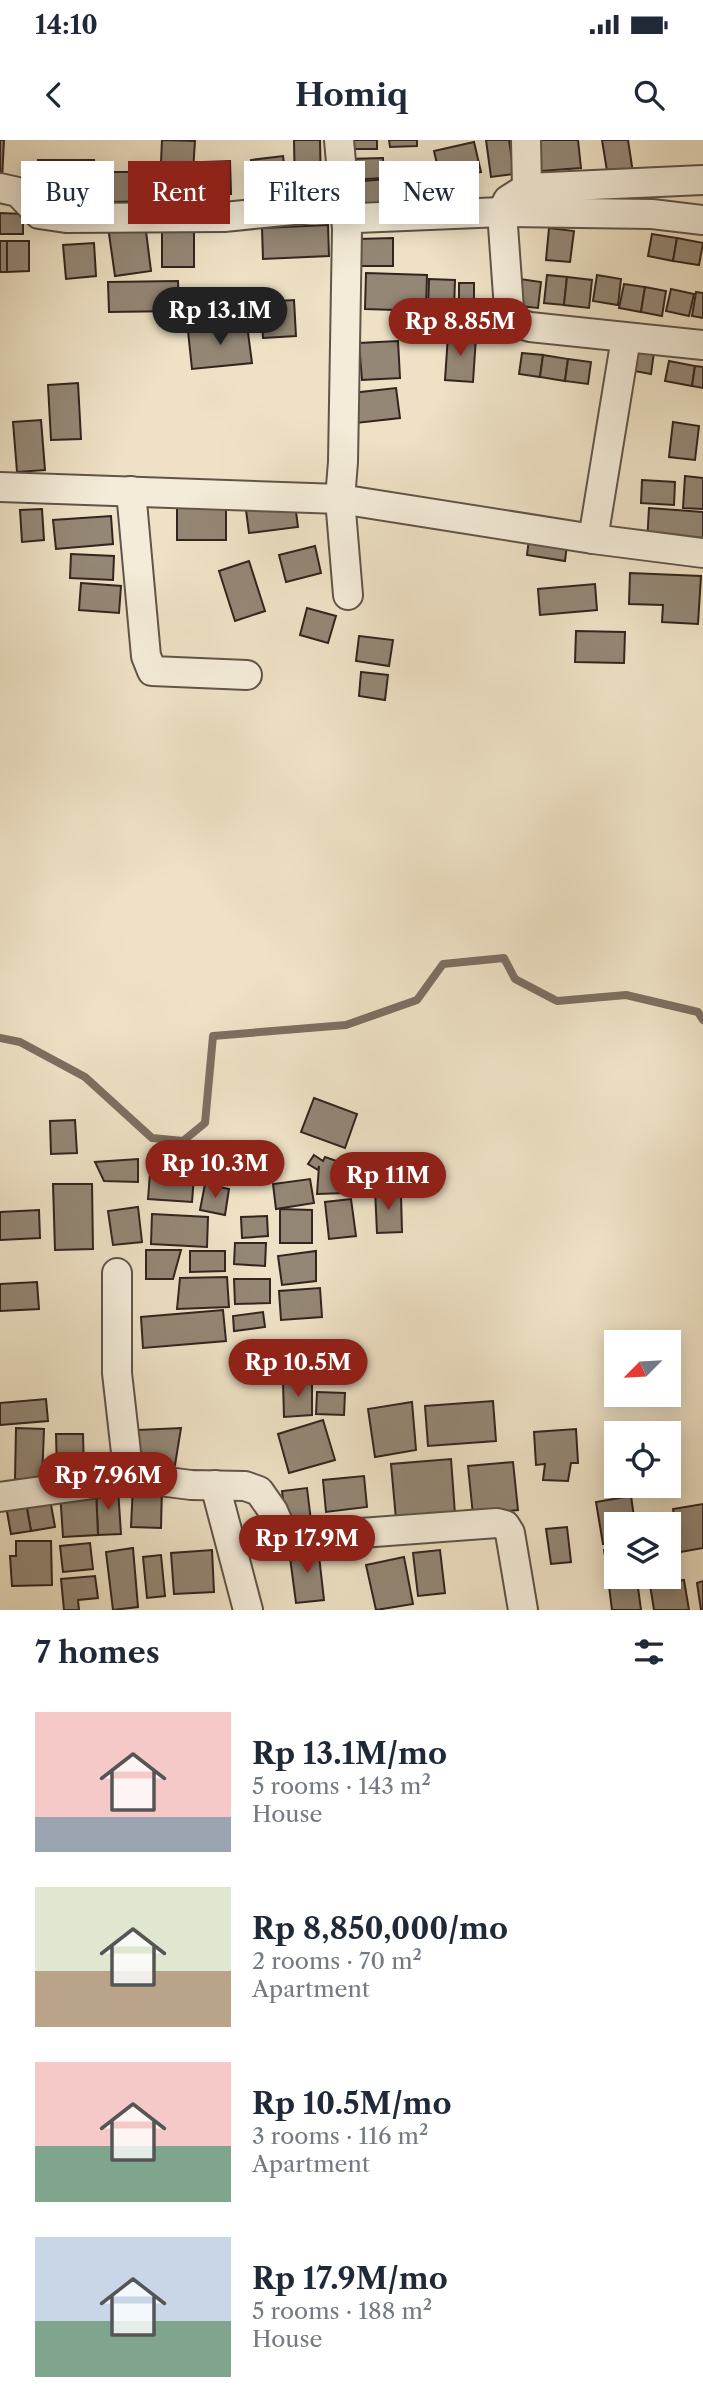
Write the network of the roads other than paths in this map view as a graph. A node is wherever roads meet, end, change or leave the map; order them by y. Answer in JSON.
{"nodes":[{"id":1,"x":339,"y":140,"type":"edge"},
{"id":2,"x":526,"y":140,"type":"edge"},
{"id":3,"x":341,"y":161,"type":"edge"},
{"id":4,"x":703,"y":180,"type":"edge"},
{"id":5,"x":0,"y":188,"type":"edge"},
{"id":6,"x":527,"y":188,"type":"junction"},
{"id":7,"x":502,"y":212,"type":"junction"},
{"id":8,"x":244,"y":215,"type":"edge"},
{"id":9,"x":365,"y":218,"type":"edge"},
{"id":10,"x":703,"y":220,"type":"edge"},
{"id":11,"x":347,"y":224,"type":"edge"},
{"id":12,"x":626,"y":338,"type":"junction"},
{"id":13,"x":703,"y":345,"type":"edge"},
{"id":14,"x":0,"y":487,"type":"edge"},
{"id":15,"x":131,"y":491,"type":"junction"},
{"id":16,"x":340,"y":499,"type":"junction"},
{"id":17,"x":593,"y":539,"type":"junction"},
{"id":18,"x":703,"y":553,"type":"edge"},
{"id":19,"x":348,"y":594,"type":"dead end"},
{"id":20,"x":247,"y":675,"type":"dead end"},
{"id":21,"x":117,"y":1273,"type":"dead end"},
{"id":22,"x":129,"y":1479,"type":"junction"},
{"id":23,"x":215,"y":1485,"type":"junction"},
{"id":24,"x":0,"y":1497,"type":"edge"},
{"id":25,"x":248,"y":1610,"type":"edge"},
{"id":26,"x":523,"y":1610,"type":"edge"}],
"edges":[{"from":1,"to":3,"type":"street"},
{"from":2,"to":6,"type":"street"},
{"from":4,"to":6,"type":"street"},
{"from":5,"to":8,"type":"street"},
{"from":6,"to":7,"type":"street"},
{"from":7,"to":9,"type":"street"},
{"from":7,"to":10,"type":"street"},
{"from":7,"to":12,"type":"street"},
{"from":11,"to":16,"type":"street"},
{"from":12,"to":13,"type":"street"},
{"from":12,"to":17,"type":"street"},
{"from":14,"to":15,"type":"street"},
{"from":15,"to":16,"type":"street"},
{"from":15,"to":20,"type":"street"},
{"from":16,"to":17,"type":"street"},
{"from":16,"to":19,"type":"street"},
{"from":17,"to":18,"type":"street"},
{"from":21,"to":22,"type":"street"},
{"from":22,"to":23,"type":"street"},
{"from":22,"to":24,"type":"street"},
{"from":23,"to":25,"type":"street"},
{"from":23,"to":26,"type":"street"}]}
